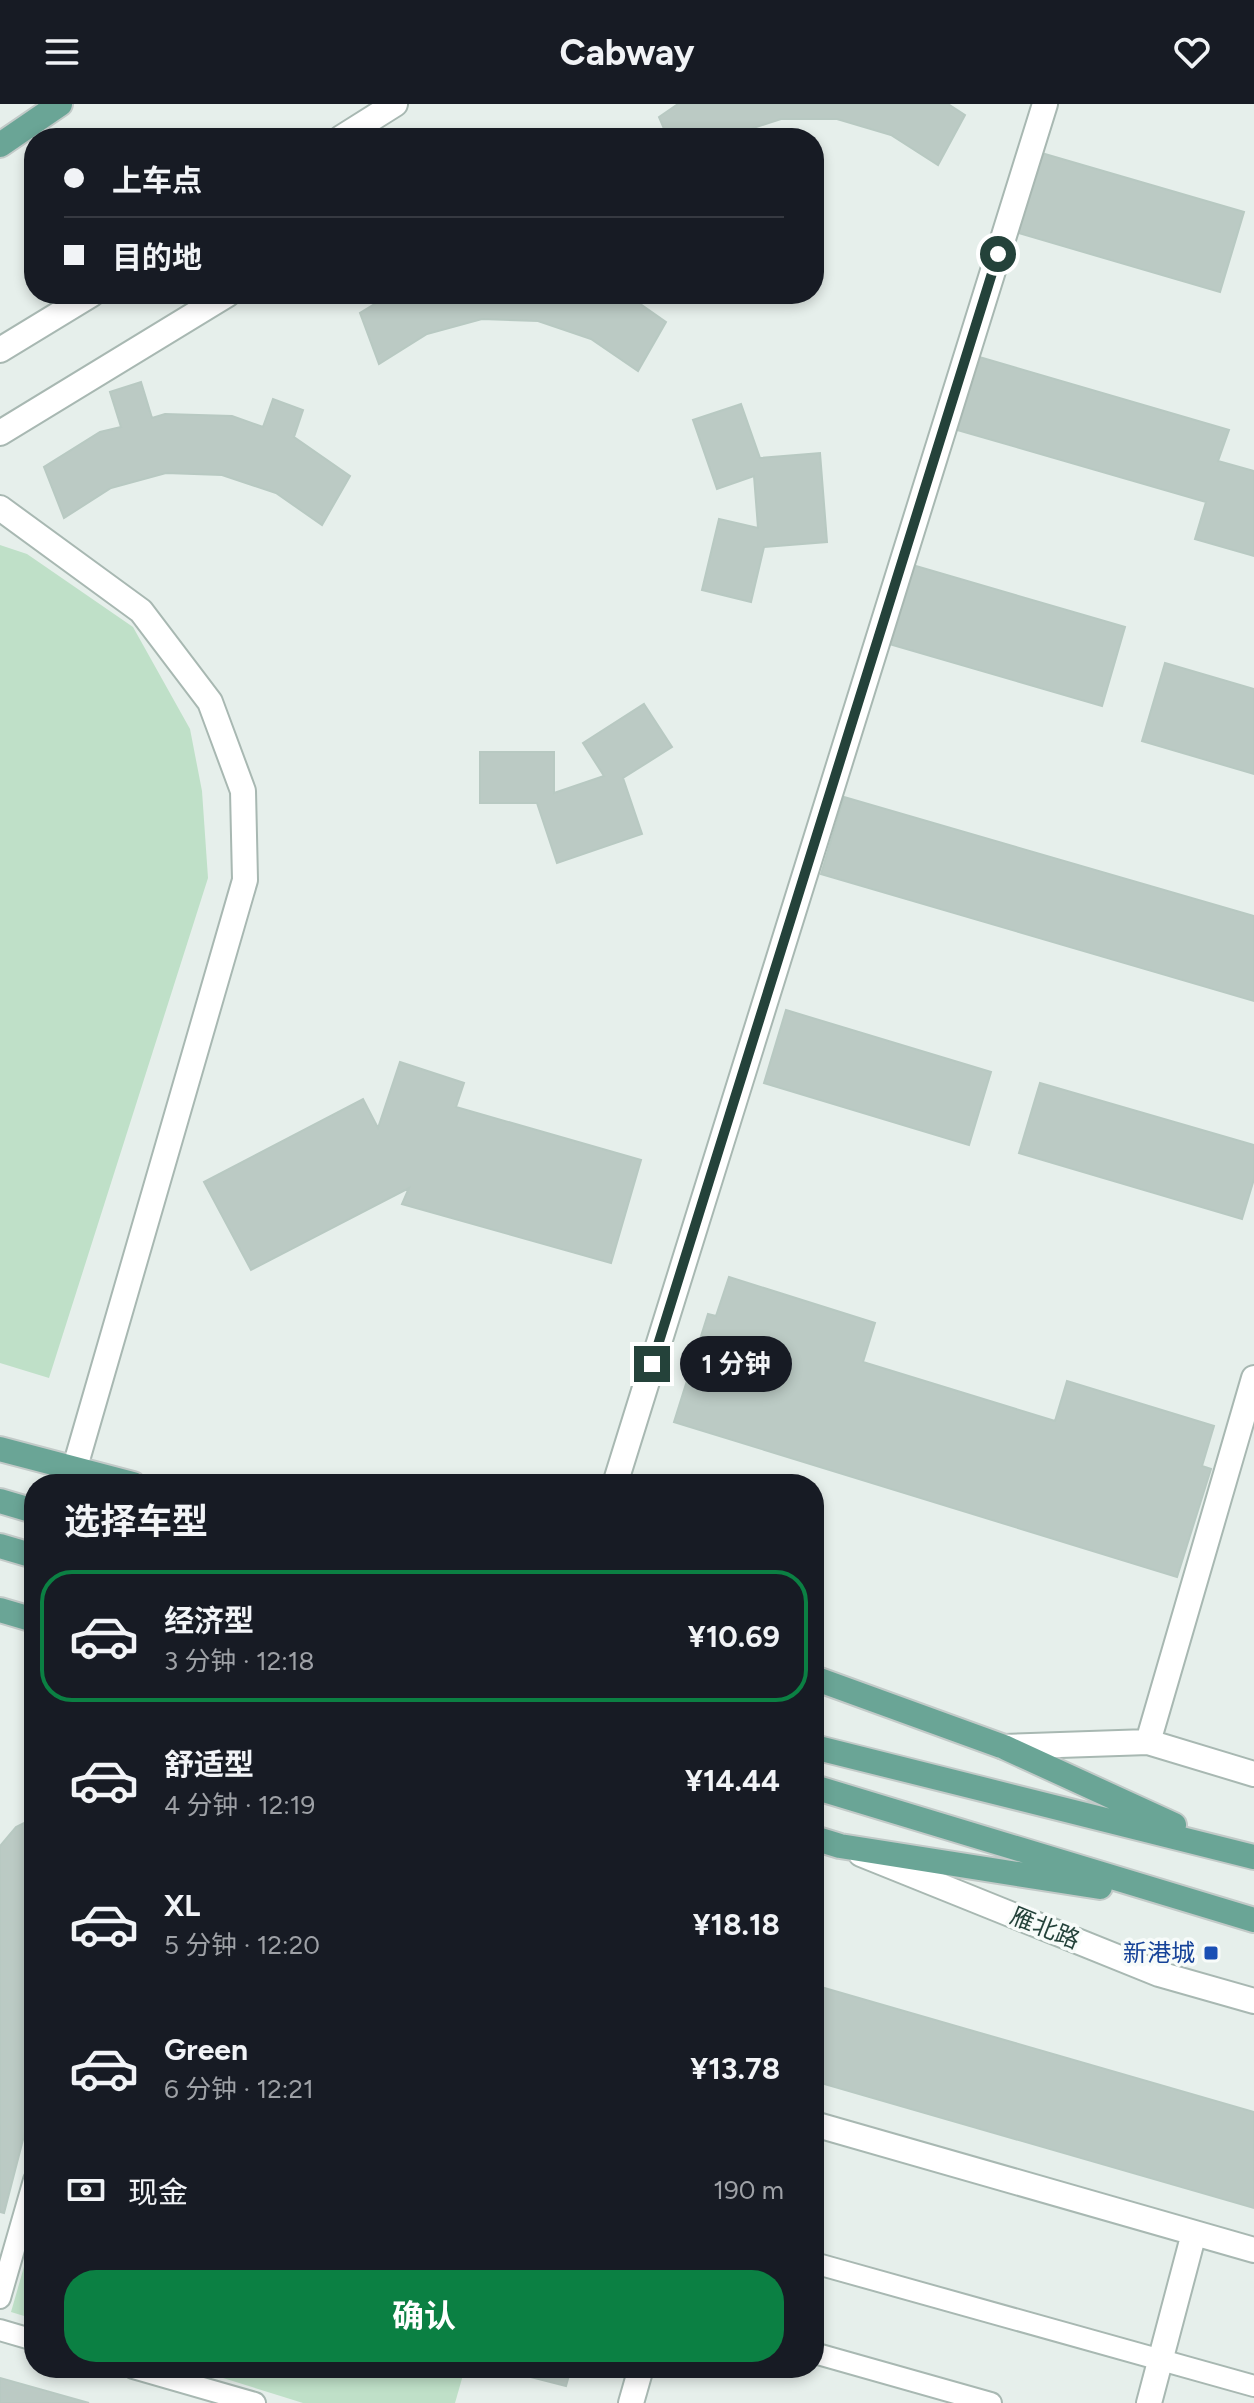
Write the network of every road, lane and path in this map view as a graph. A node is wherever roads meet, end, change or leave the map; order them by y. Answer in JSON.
{"nodes":[{"id":1,"x":60,"y":104,"type":"edge"},
{"id":2,"x":395,"y":104,"type":"edge"},
{"id":3,"x":1045,"y":104,"type":"edge"},
{"id":4,"x":25,"y":128,"type":"edge"},
{"id":5,"x":357,"y":128,"type":"edge"},
{"id":6,"x":24,"y":129,"type":"edge"},
{"id":7,"x":0,"y":145,"type":"edge"},
{"id":8,"x":76,"y":304,"type":"edge"},
{"id":9,"x":212,"y":304,"type":"edge"},
{"id":10,"x":0,"y":350,"type":"edge"},
{"id":11,"x":0,"y":433,"type":"edge"},
{"id":12,"x":0,"y":508,"type":"edge"},
{"id":13,"x":1254,"y":1378,"type":"edge"},
{"id":14,"x":0,"y":1449,"type":"edge"},
{"id":15,"x":75,"y":1467,"type":"junction"},
{"id":16,"x":99,"y":1474,"type":"edge"},
{"id":17,"x":618,"y":1474,"type":"edge"},
{"id":18,"x":0,"y":1501,"type":"edge"},
{"id":19,"x":24,"y":1508,"type":"edge"},
{"id":20,"x":0,"y":1546,"type":"edge"},
{"id":21,"x":24,"y":1553,"type":"edge"},
{"id":22,"x":0,"y":1610,"type":"edge"},
{"id":23,"x":24,"y":1617,"type":"edge"},
{"id":24,"x":824,"y":1682,"type":"edge"},
{"id":25,"x":1148,"y":1742,"type":"junction"},
{"id":26,"x":1004,"y":1747,"type":"junction"},
{"id":27,"x":824,"y":1749,"type":"edge"},
{"id":28,"x":1254,"y":1774,"type":"edge"},
{"id":29,"x":824,"y":1790,"type":"edge"},
{"id":30,"x":824,"y":1841,"type":"edge"},
{"id":31,"x":840,"y":1846,"type":"junction"},
{"id":32,"x":1227,"y":1849,"type":"junction"},
{"id":33,"x":1254,"y":1857,"type":"edge"},
{"id":34,"x":1189,"y":1902,"type":"junction"},
{"id":35,"x":1254,"y":1920,"type":"edge"},
{"id":36,"x":1254,"y":2001,"type":"edge"},
{"id":37,"x":824,"y":2127,"type":"edge"},
{"id":38,"x":24,"y":2215,"type":"edge"},
{"id":39,"x":1194,"y":2233,"type":"junction"},
{"id":40,"x":1254,"y":2250,"type":"edge"},
{"id":41,"x":824,"y":2266,"type":"edge"},
{"id":42,"x":0,"y":2298,"type":"edge"},
{"id":43,"x":0,"y":2330,"type":"edge"},
{"id":44,"x":24,"y":2337,"type":"edge"},
{"id":45,"x":824,"y":2356,"type":"edge"},
{"id":46,"x":1160,"y":2360,"type":"junction"},
{"id":47,"x":168,"y":2378,"type":"edge"},
{"id":48,"x":640,"y":2378,"type":"edge"},
{"id":49,"x":1254,"y":2386,"type":"edge"},
{"id":50,"x":636,"y":2402,"type":"edge"},
{"id":51,"x":255,"y":2403,"type":"edge"},
{"id":52,"x":991,"y":2403,"type":"edge"},
{"id":53,"x":1149,"y":2403,"type":"edge"}],
"edges":[{"from":1,"to":4,"type":"main road"},
{"from":2,"to":5,"type":"street"},
{"from":3,"to":17,"type":"street"},
{"from":6,"to":7,"type":"main road"},
{"from":8,"to":10,"type":"street"},
{"from":9,"to":11,"type":"street"},
{"from":12,"to":15,"type":"street"},
{"from":13,"to":25,"type":"street"},
{"from":14,"to":15,"type":"main road"},
{"from":15,"to":16,"type":"main road"},
{"from":18,"to":19,"type":"main road"},
{"from":20,"to":21,"type":"main road"},
{"from":22,"to":23,"type":"main road"},
{"from":24,"to":26,"type":"main road"},
{"from":25,"to":26,"type":"street"},
{"from":25,"to":28,"type":"street"},
{"from":26,"to":32,"type":"main road"},
{"from":27,"to":32,"type":"main road"},
{"from":29,"to":34,"type":"main road"},
{"from":30,"to":31,"type":"main road"},
{"from":31,"to":34,"type":"main road"},
{"from":31,"to":36,"type":"street","name":"雁北路"},
{"from":32,"to":33,"type":"main road"},
{"from":34,"to":35,"type":"main road"},
{"from":37,"to":39,"type":"street"},
{"from":38,"to":42,"type":"lane"},
{"from":39,"to":40,"type":"street"},
{"from":39,"to":46,"type":"street"},
{"from":41,"to":46,"type":"lane"},
{"from":43,"to":44,"type":"lane"},
{"from":45,"to":52,"type":"lane"},
{"from":46,"to":49,"type":"lane"},
{"from":46,"to":53,"type":"street"},
{"from":47,"to":51,"type":"lane"},
{"from":48,"to":50,"type":"street"}]}
